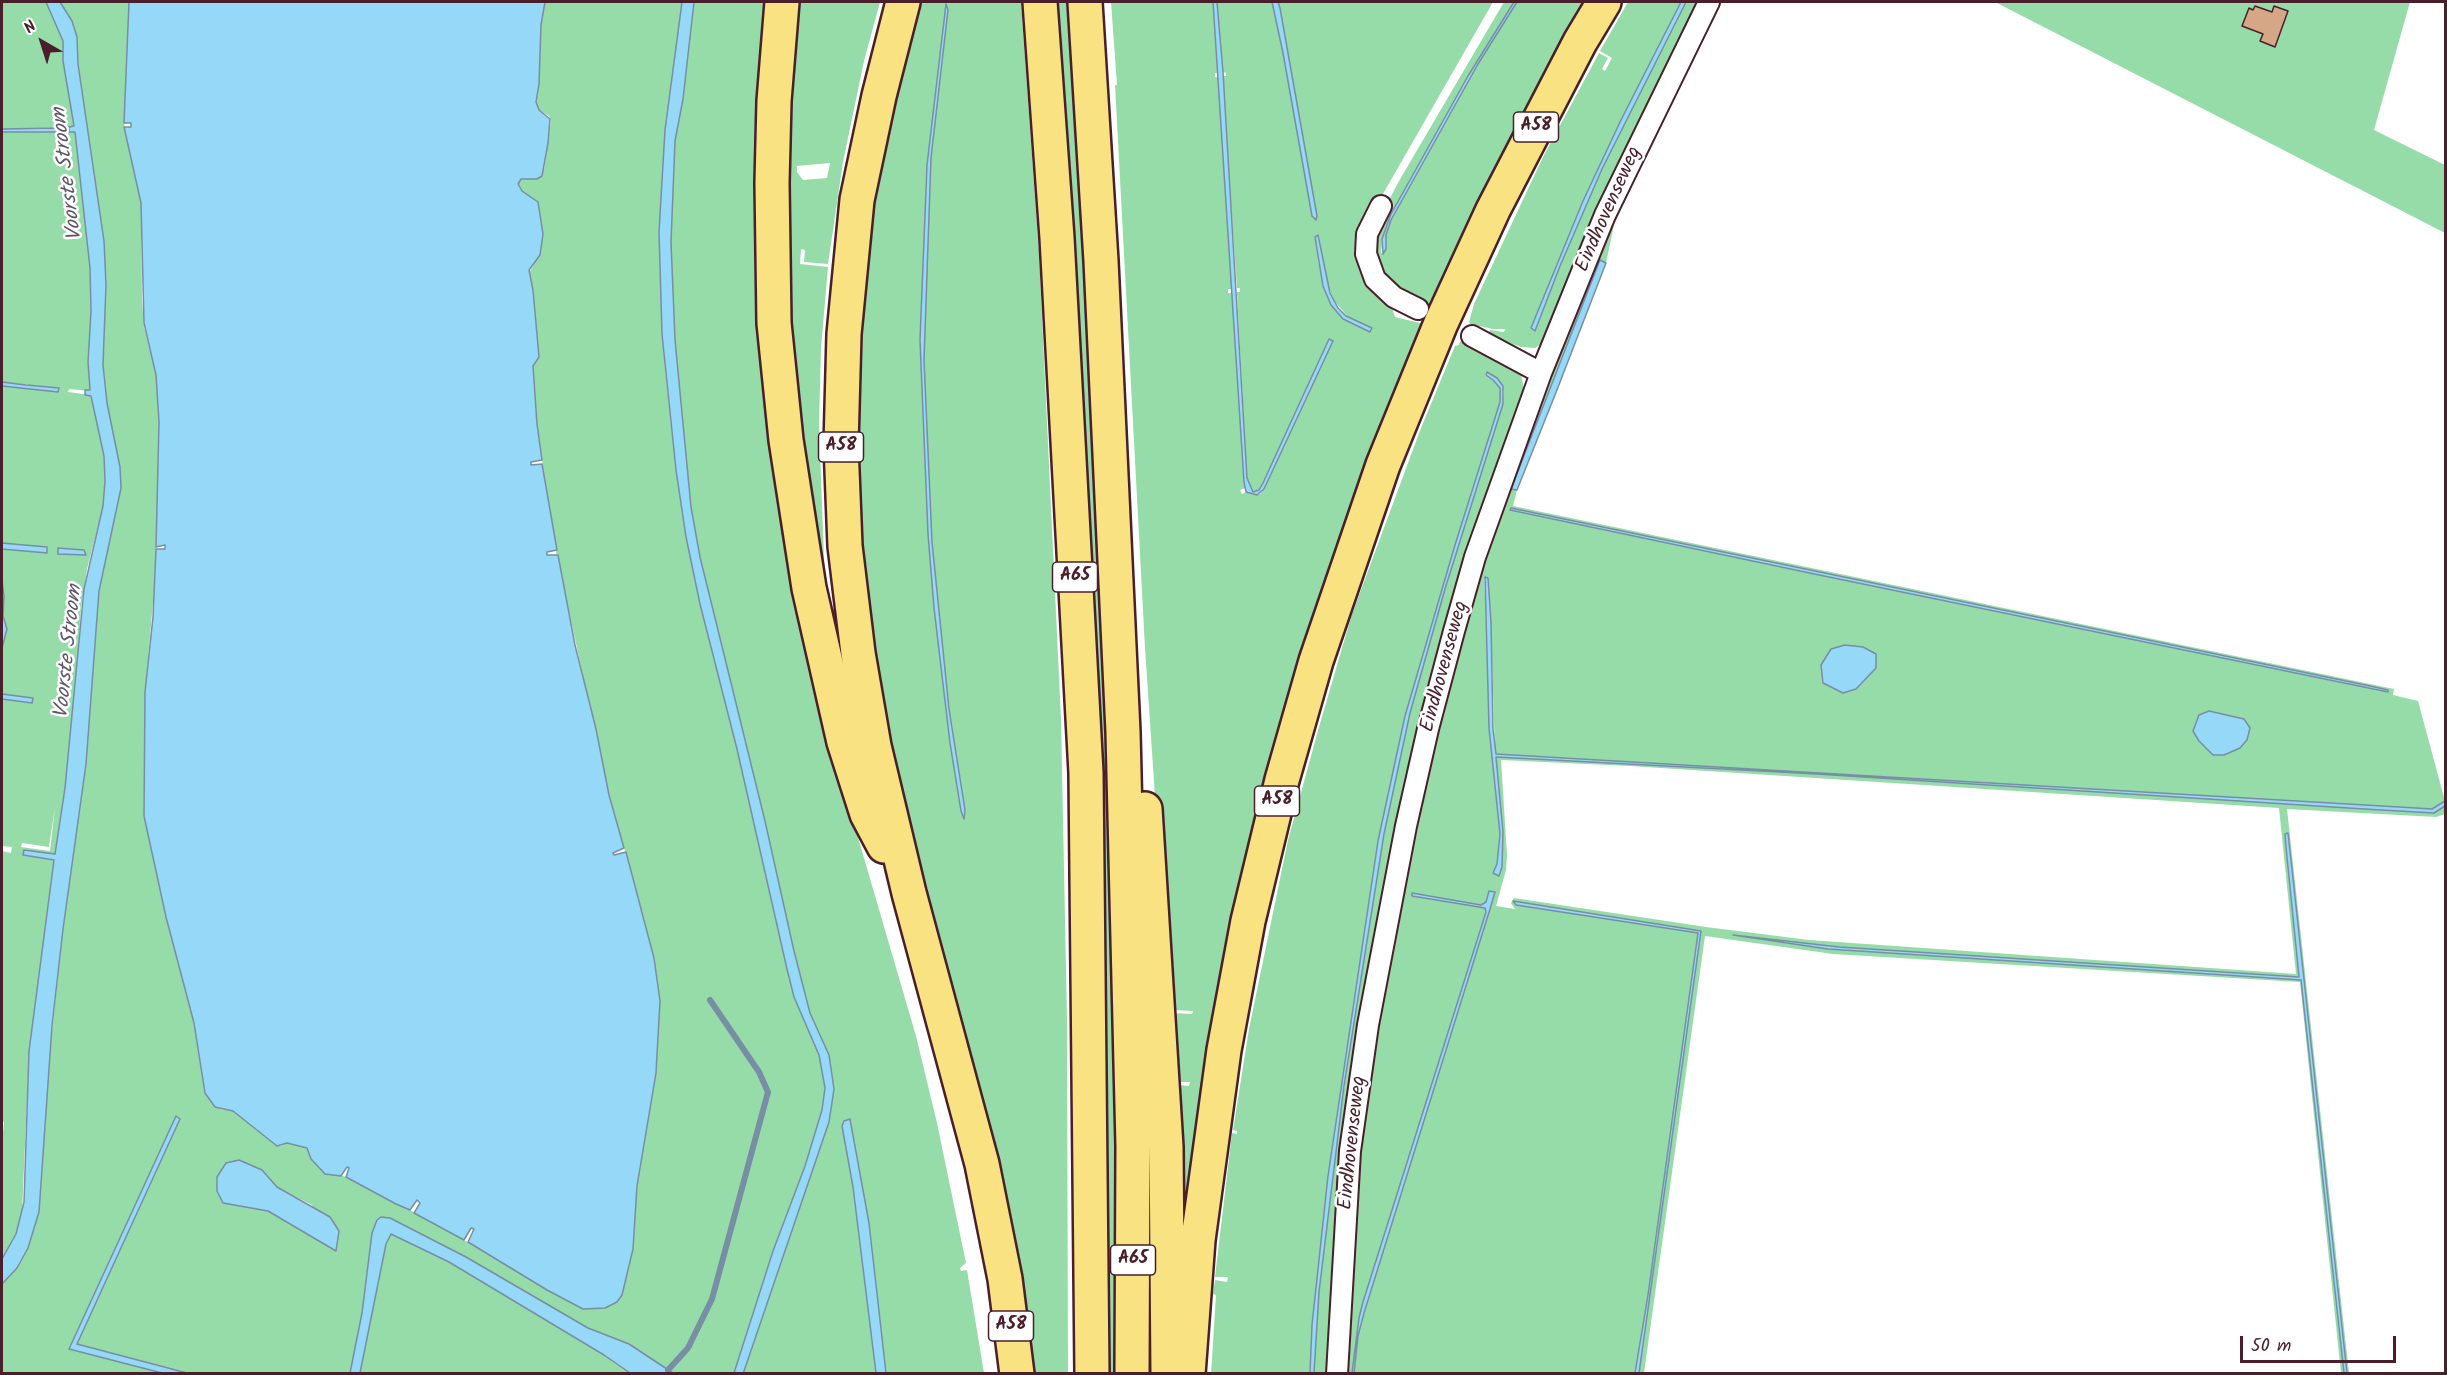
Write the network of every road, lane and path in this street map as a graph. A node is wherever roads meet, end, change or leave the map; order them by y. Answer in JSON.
{"nodes":[{"id":1,"x":782,"y":2,"type":"edge"},
{"id":2,"x":903,"y":2,"type":"edge"},
{"id":3,"x":1040,"y":2,"type":"edge"},
{"id":4,"x":1085,"y":2,"type":"edge"},
{"id":5,"x":1604,"y":2,"type":"edge"},
{"id":6,"x":1709,"y":2,"type":"edge"},
{"id":7,"x":1381,"y":206,"type":"dead end"},
{"id":8,"x":1418,"y":309,"type":"dead end"},
{"id":9,"x":1472,"y":336,"type":"dead end"},
{"id":10,"x":1542,"y":373,"type":"junction"},
{"id":11,"x":1123,"y":732,"type":"junction"},
{"id":12,"x":909,"y":893,"type":"junction"},
{"id":13,"x":1017,"y":1374,"type":"edge"},
{"id":14,"x":1092,"y":1374,"type":"edge"},
{"id":15,"x":1132,"y":1374,"type":"edge"},
{"id":16,"x":1168,"y":1374,"type":"edge"},
{"id":17,"x":1188,"y":1374,"type":"edge"},
{"id":18,"x":1337,"y":1374,"type":"edge"}],
"edges":[{"from":1,"to":12,"type":"highway"},
{"from":2,"to":12,"type":"highway","number":"A58"},
{"from":3,"to":14,"type":"highway","number":"A65"},
{"from":4,"to":11,"type":"highway","number":"A65"},
{"from":5,"to":17,"type":"highway","number":"A58"},
{"from":6,"to":10,"type":"street","name":"Eindhovenseweg"},
{"from":7,"to":8,"type":"street"},
{"from":9,"to":10,"type":"street"},
{"from":10,"to":18,"type":"street","name":"Eindhovenseweg"},
{"from":11,"to":15,"type":"highway","number":"A65"},
{"from":11,"to":16,"type":"highway"},
{"from":12,"to":13,"type":"highway","number":"A58"}]}
